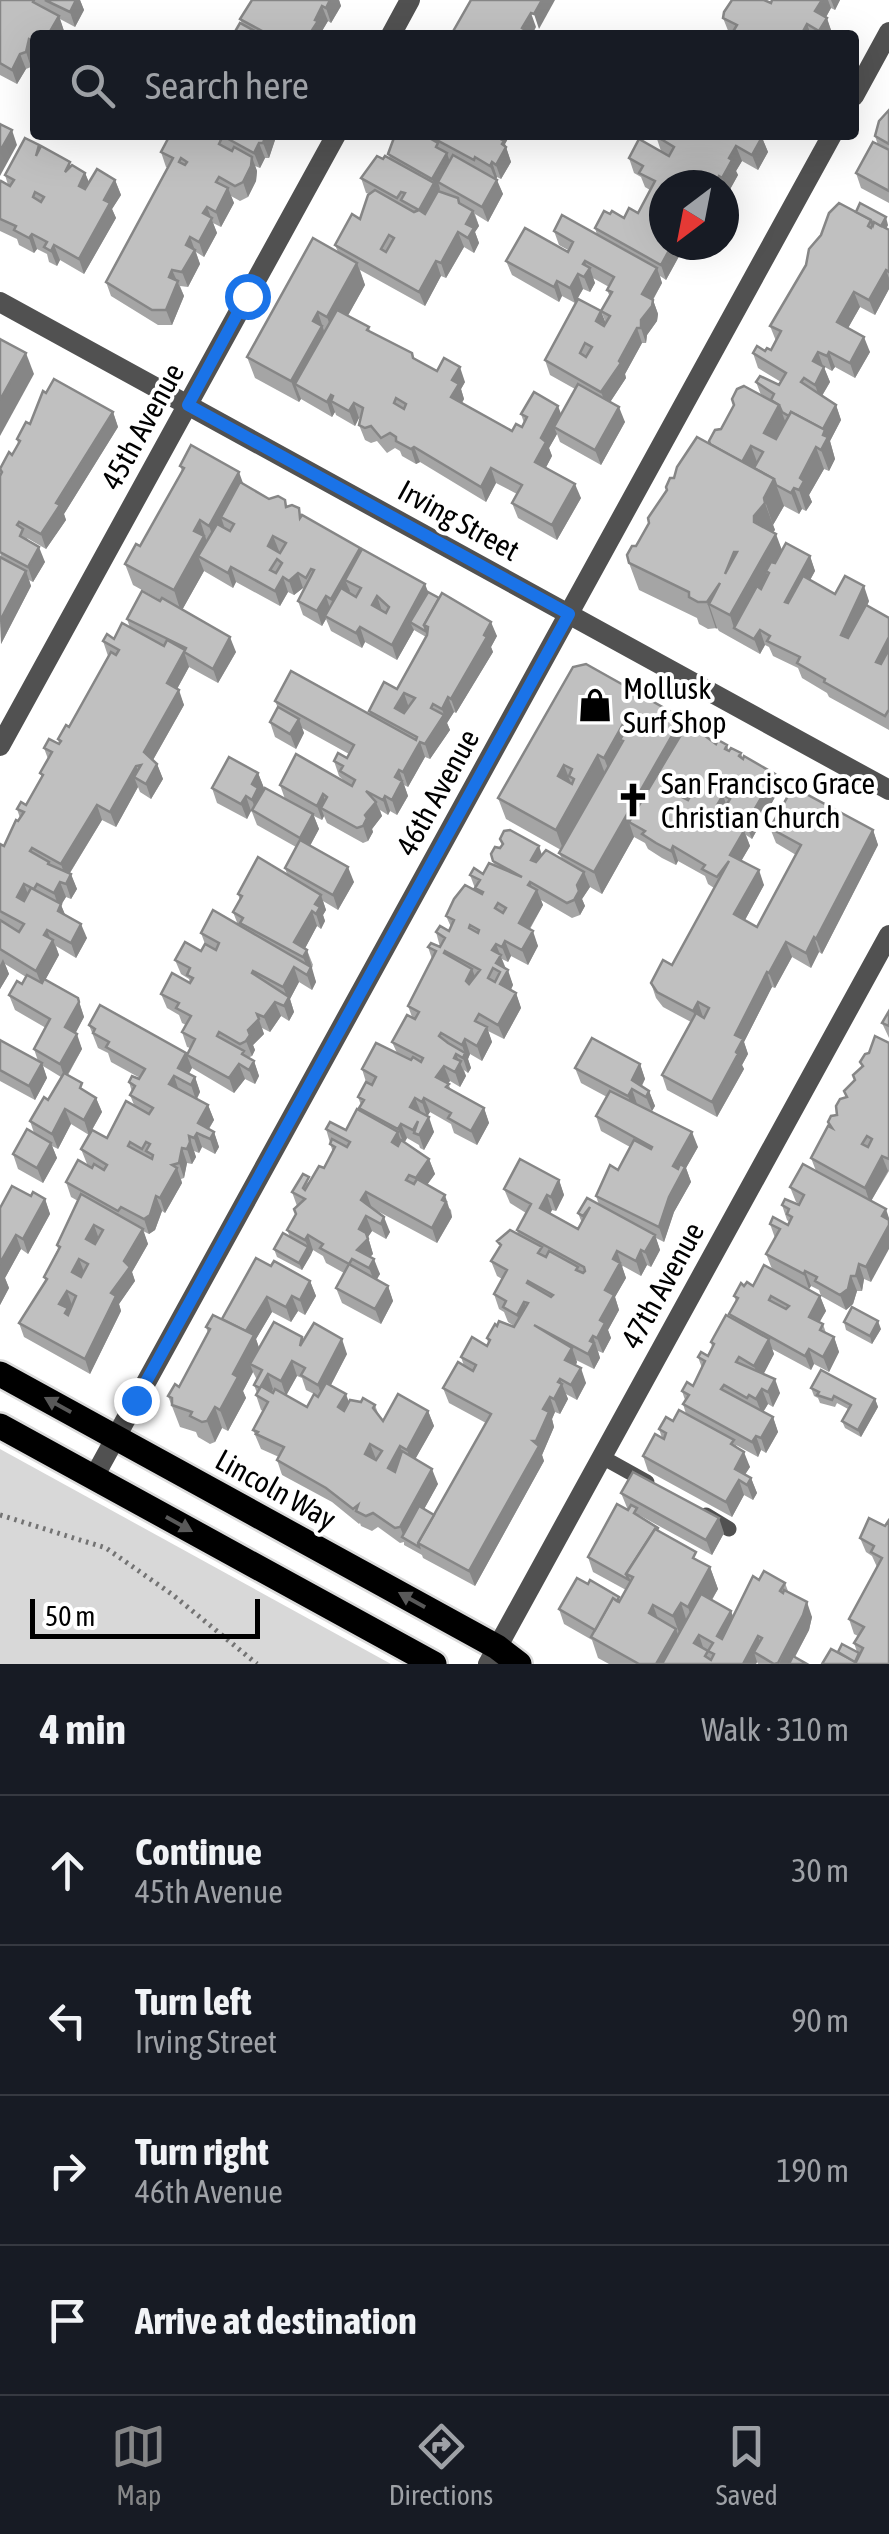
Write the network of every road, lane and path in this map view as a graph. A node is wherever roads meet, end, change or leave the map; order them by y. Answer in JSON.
{"nodes":[{"id":1,"x":410,"y":0,"type":"edge"},
{"id":2,"x":394,"y":30,"type":"edge"},
{"id":3,"x":889,"y":32,"type":"edge"},
{"id":4,"x":859,"y":87,"type":"edge"},
{"id":5,"x":333,"y":140,"type":"edge"},
{"id":6,"x":829,"y":140,"type":"edge"},
{"id":7,"x":0,"y":302,"type":"edge"},
{"id":8,"x":188,"y":405,"type":"junction"},
{"id":9,"x":569,"y":614,"type":"junction"},
{"id":10,"x":0,"y":746,"type":"edge"},
{"id":11,"x":889,"y":790,"type":"edge"},
{"id":12,"x":889,"y":935,"type":"edge"},
{"id":13,"x":0,"y":1374,"type":"edge"},
{"id":14,"x":0,"y":1426,"type":"edge"},
{"id":15,"x":116,"y":1437,"type":"junction"},
{"id":16,"x":602,"y":1458,"type":"junction"},
{"id":17,"x":94,"y":1477,"type":"junction"},
{"id":18,"x":666,"y":1493,"type":"edge"},
{"id":19,"x":698,"y":1511,"type":"edge"},
{"id":20,"x":0,"y":1516,"type":"edge"},
{"id":21,"x":729,"y":1528,"type":"dead end"},
{"id":22,"x":493,"y":1656,"type":"edge"},
{"id":23,"x":257,"y":1664,"type":"edge"},
{"id":24,"x":434,"y":1664,"type":"edge"},
{"id":25,"x":519,"y":1664,"type":"edge"}],
"edges":[{"from":1,"to":2,"type":"street"},
{"from":3,"to":4,"type":"street"},
{"from":5,"to":8,"type":"street","name":"45th Avenue"},
{"from":6,"to":9,"type":"street","name":"46th Avenue"},
{"from":7,"to":8,"type":"street","name":"Irving Street"},
{"from":8,"to":9,"type":"street","name":"Irving Street"},
{"from":8,"to":10,"type":"street","name":"45th Avenue"},
{"from":9,"to":11,"type":"street","name":"Irving Street"},
{"from":9,"to":15,"type":"street","name":"46th Avenue"},
{"from":12,"to":16,"type":"street","name":"47th Avenue"},
{"from":15,"to":13,"type":"main road","name":"Lincoln Way","one_way":true},
{"from":14,"to":17,"type":"main road"},
{"from":15,"to":17,"type":"street","name":"46th Avenue"},
{"from":22,"to":15,"type":"main road","name":"Lincoln Way","one_way":true},
{"from":16,"to":18,"type":"lane"},
{"from":16,"to":22,"type":"street","name":"47th Avenue"},
{"from":17,"to":24,"type":"main road","one_way":true},
{"from":19,"to":21,"type":"lane"},
{"from":20,"to":23,"type":"path"},
{"from":22,"to":25,"type":"main road","name":"Lincoln Way"}]}
